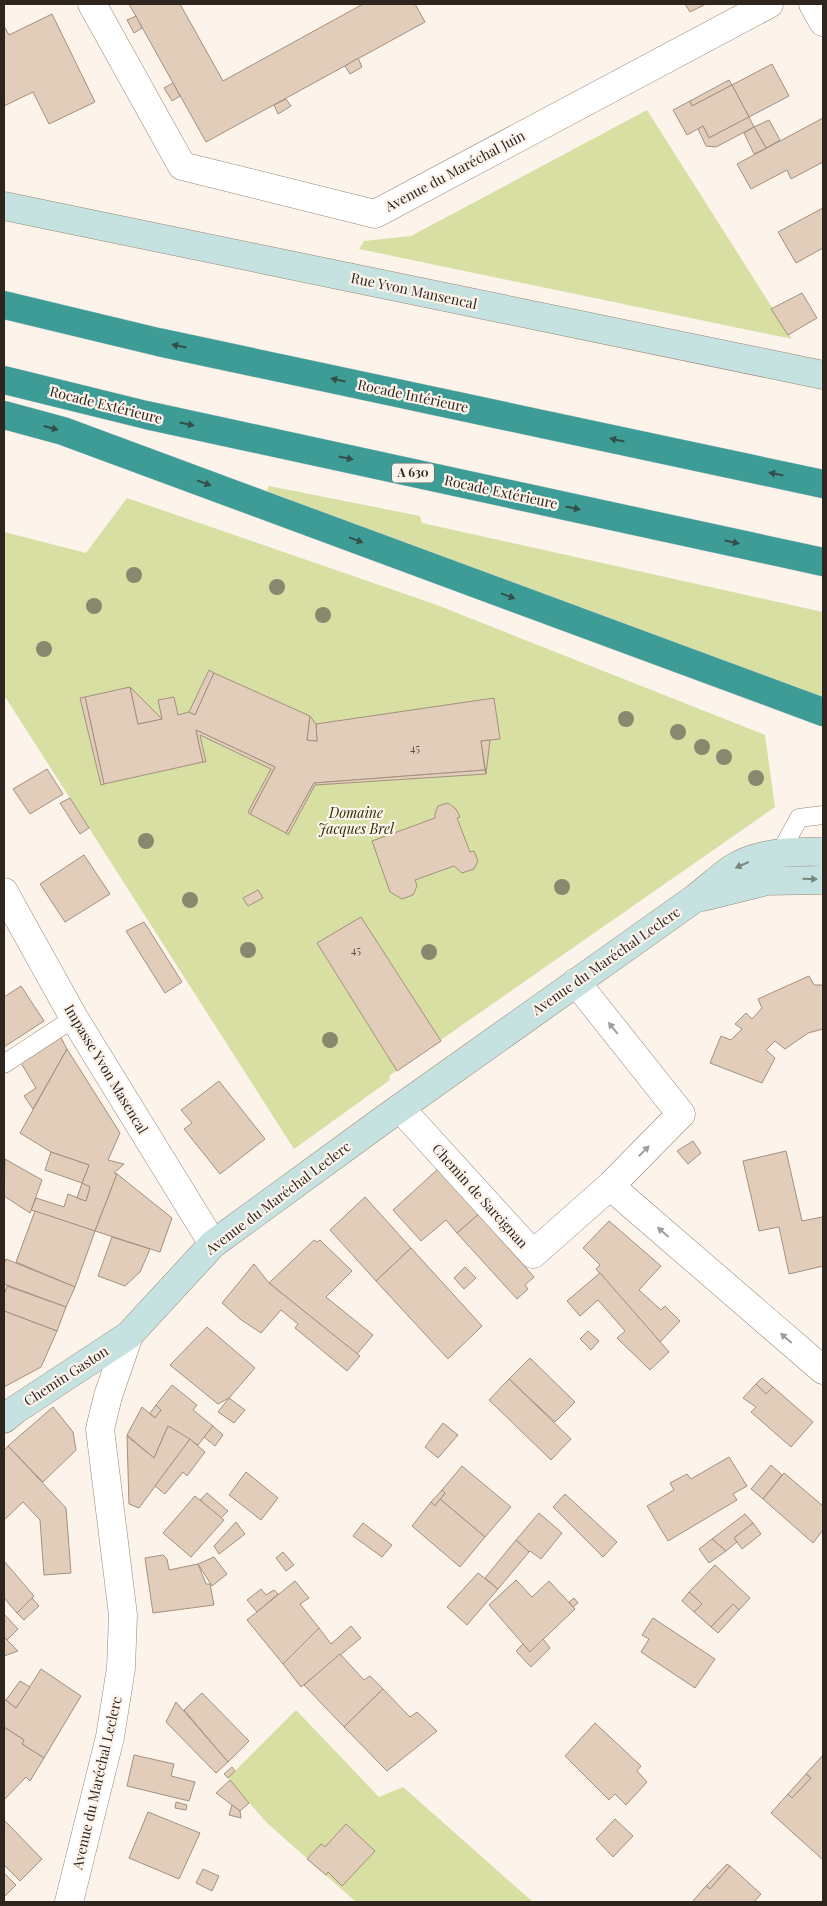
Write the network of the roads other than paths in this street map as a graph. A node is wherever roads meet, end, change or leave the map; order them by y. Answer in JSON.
{"nodes":[{"id":1,"x":92,"y":4,"type":"edge"},
{"id":2,"x":769,"y":4,"type":"edge"},
{"id":3,"x":813,"y":4,"type":"edge"},
{"id":4,"x":823,"y":22,"type":"edge"},
{"id":5,"x":4,"y":206,"type":"edge"},
{"id":6,"x":4,"y":305,"type":"edge"},
{"id":7,"x":823,"y":376,"type":"edge"},
{"id":8,"x":4,"y":380,"type":"edge"},
{"id":9,"x":4,"y":415,"type":"edge"},
{"id":10,"x":823,"y":484,"type":"edge"},
{"id":11,"x":823,"y":562,"type":"edge"},
{"id":12,"x":823,"y":712,"type":"edge"},
{"id":13,"x":823,"y":815,"type":"edge"},
{"id":14,"x":823,"y":852,"type":"edge"},
{"id":15,"x":780,"y":854,"type":"junction"},
{"id":16,"x":823,"y":880,"type":"edge"},
{"id":17,"x":4,"y":892,"type":"edge"},
{"id":18,"x":694,"y":899,"type":"junction"},
{"id":19,"x":576,"y":982,"type":"junction"},
{"id":20,"x":74,"y":1018,"type":"junction"},
{"id":21,"x":4,"y":1064,"type":"edge"},
{"id":22,"x":400,"y":1108,"type":"junction"},
{"id":23,"x":610,"y":1186,"type":"junction"},
{"id":24,"x":213,"y":1244,"type":"junction"},
{"id":25,"x":129,"y":1335,"type":"junction"},
{"id":26,"x":823,"y":1370,"type":"edge"},
{"id":27,"x":4,"y":1419,"type":"edge"},
{"id":28,"x":69,"y":1902,"type":"edge"}],
"edges":[{"from":1,"to":2,"type":"street","name":"Avenue du Maréchal Juin"},
{"from":3,"to":4,"type":"street"},
{"from":5,"to":7,"type":"street","name":"Rue Yvon Mansencal"},
{"from":10,"to":6,"type":"highway","name":"Rocade Intérieure","one_way":true},
{"from":8,"to":11,"type":"highway","name":"Rocade Extérieure","number":"A 630","one_way":true},
{"from":9,"to":12,"type":"highway","one_way":true},
{"from":13,"to":15,"type":"lane"},
{"from":14,"to":15,"type":"street","name":"Avenue du Maréchal Leclerc"},
{"from":15,"to":18,"type":"street","name":"Avenue du Maréchal Leclerc","one_way":true},
{"from":18,"to":16,"type":"street","name":"Avenue du Maréchal Leclerc","one_way":true},
{"from":17,"to":20,"type":"street","name":"Impasse Yvon Masencal"},
{"from":18,"to":19,"type":"street","name":"Avenue du Maréchal Leclerc"},
{"from":19,"to":22,"type":"street","name":"Avenue du Maréchal Leclerc"},
{"from":23,"to":19,"type":"street","name":"Chemin de Sarcignan","one_way":true},
{"from":20,"to":21,"type":"lane"},
{"from":20,"to":24,"type":"street","name":"Impasse Yvon Masencal"},
{"from":22,"to":23,"type":"street","name":"Chemin de Sarcignan"},
{"from":22,"to":24,"type":"street","name":"Avenue du Maréchal Leclerc"},
{"from":26,"to":23,"type":"street","one_way":true},
{"from":24,"to":25,"type":"street","name":"Avenue du Maréchal Leclerc"},
{"from":25,"to":27,"type":"street","name":"Chemin Gaston"},
{"from":25,"to":28,"type":"street","name":"Avenue du Maréchal Leclerc"}]}
